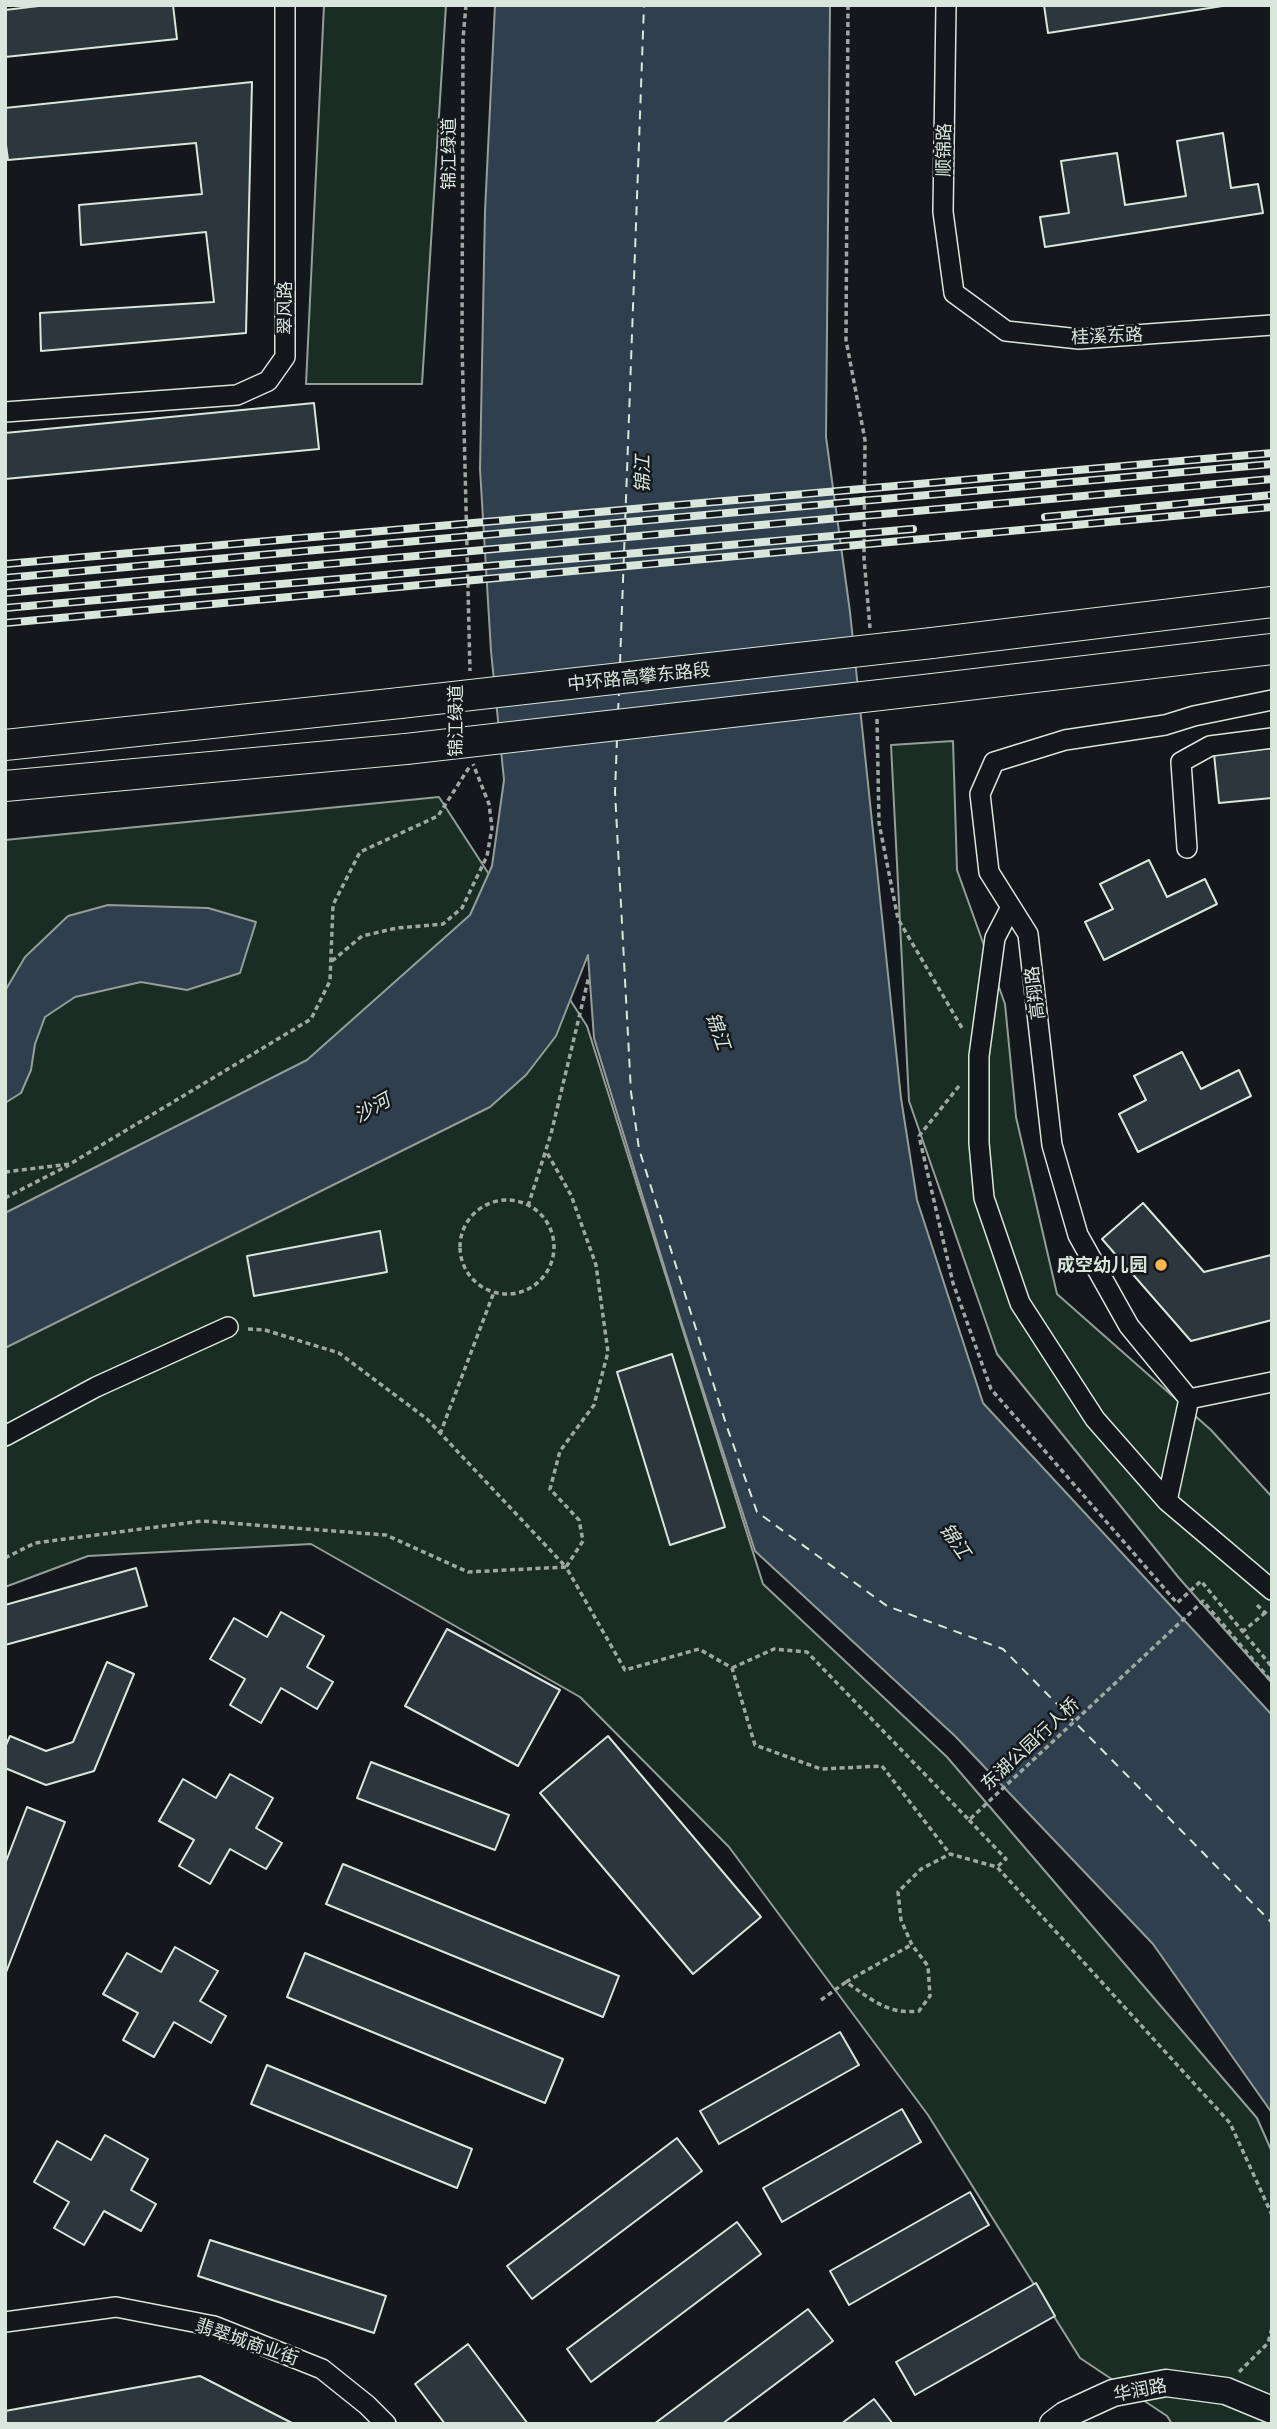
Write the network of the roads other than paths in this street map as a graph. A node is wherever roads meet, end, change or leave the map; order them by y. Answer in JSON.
{"nodes":[{"id":1,"x":285,"y":5,"type":"edge"},
{"id":2,"x":946,"y":5,"type":"edge"},
{"id":3,"x":954,"y":293,"type":"joint"},
{"id":4,"x":1272,"y":326,"type":"edge"},
{"id":5,"x":5,"y":412,"type":"edge"},
{"id":6,"x":1272,"y":602,"type":"edge"},
{"id":7,"x":1272,"y":649,"type":"edge"},
{"id":8,"x":1272,"y":699,"type":"edge"},
{"id":9,"x":1272,"y":738,"type":"edge"},
{"id":10,"x":5,"y":745,"type":"edge"},
{"id":11,"x":5,"y":786,"type":"edge"},
{"id":12,"x":1186,"y":848,"type":"dead end"},
{"id":13,"x":1011,"y":907,"type":"junction"},
{"id":14,"x":228,"y":1327,"type":"road end"},
{"id":15,"x":1272,"y":1382,"type":"edge"},
{"id":16,"x":1189,"y":1399,"type":"junction"},
{"id":17,"x":5,"y":1436,"type":"edge"},
{"id":18,"x":1167,"y":1502,"type":"junction"},
{"id":19,"x":1272,"y":1590,"type":"edge"},
{"id":20,"x":5,"y":2322,"type":"edge"},
{"id":21,"x":1272,"y":2410,"type":"edge"},
{"id":22,"x":386,"y":2424,"type":"edge"},
{"id":23,"x":1053,"y":2424,"type":"edge"}],
"edges":[{"from":1,"to":5,"type":"street","name":"翠风路"},
{"from":2,"to":3,"type":"street","name":"顺锦路"},
{"from":3,"to":4,"type":"street","name":"桂溪东路"},
{"from":6,"to":10,"type":"main road","name":"中环路高攀东路段","bridge":true},
{"from":7,"to":11,"type":"main road","bridge":true},
{"from":8,"to":13,"type":"street","name":"高翔路"},
{"from":9,"to":12,"type":"street"},
{"from":13,"to":16,"type":"street","name":"高翔路"},
{"from":13,"to":18,"type":"street"},
{"from":14,"to":17,"type":"street"},
{"from":15,"to":16,"type":"street"},
{"from":16,"to":18,"type":"street"},
{"from":18,"to":19,"type":"street"},
{"from":20,"to":22,"type":"street","name":"翡翠城商业街"},
{"from":21,"to":23,"type":"street","name":"华润路"}]}
